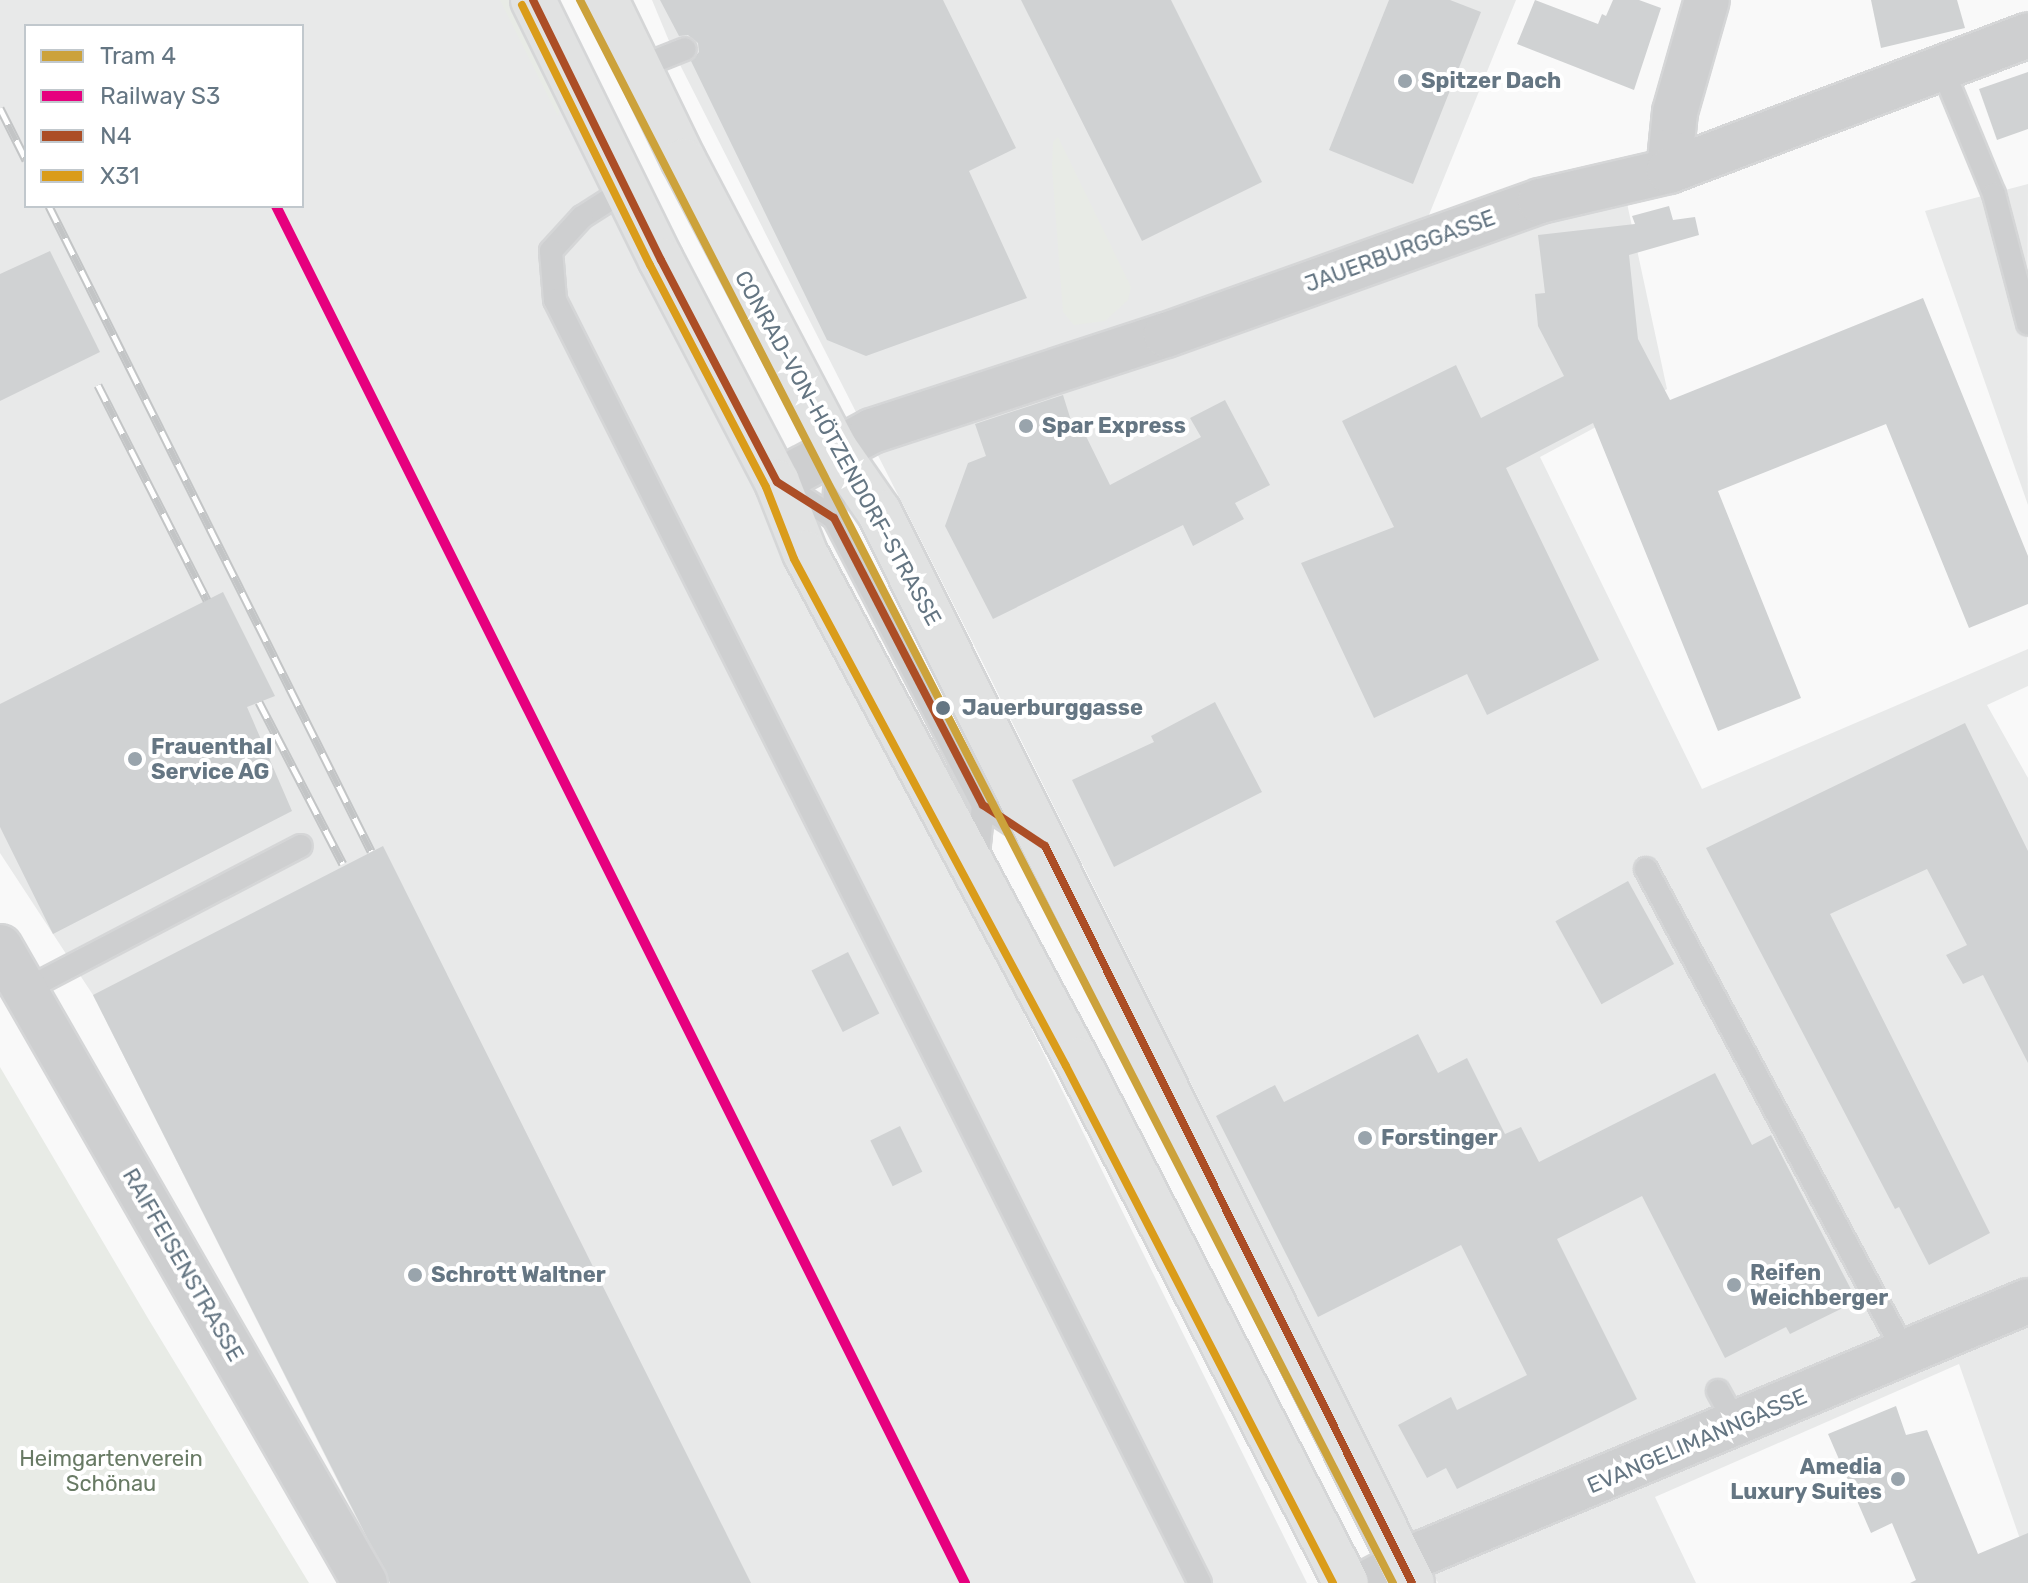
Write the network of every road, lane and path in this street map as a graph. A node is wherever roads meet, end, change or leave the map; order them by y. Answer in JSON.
{"nodes":[{"id":1,"x":533,"y":0,"type":"edge"},
{"id":2,"x":606,"y":0,"type":"edge"},
{"id":3,"x":1707,"y":0,"type":"edge"},
{"id":4,"x":2028,"y":35,"type":"edge"},
{"id":5,"x":685,"y":49,"type":"dead end"},
{"id":6,"x":640,"y":67,"type":"junction"},
{"id":7,"x":1942,"y":68,"type":"junction"},
{"id":8,"x":1669,"y":171,"type":"junction"},
{"id":9,"x":626,"y":189,"type":"junction"},
{"id":10,"x":2028,"y":324,"type":"edge"},
{"id":11,"x":836,"y":450,"type":"junction"},
{"id":12,"x":777,"y":482,"type":"junction"},
{"id":13,"x":834,"y":518,"type":"junction"},
{"id":14,"x":983,"y":805,"type":"junction"},
{"id":15,"x":301,"y":846,"type":"dead end"},
{"id":16,"x":1045,"y":846,"type":"junction"},
{"id":17,"x":1646,"y":869,"type":"dead end"},
{"id":18,"x":977,"y":872,"type":"junction"},
{"id":19,"x":0,"y":947,"type":"edge"},
{"id":20,"x":25,"y":990,"type":"junction"},
{"id":21,"x":2028,"y":1301,"type":"edge"},
{"id":22,"x":1905,"y":1353,"type":"junction"},
{"id":23,"x":1394,"y":1577,"type":"edge"},
{"id":24,"x":365,"y":1583,"type":"edge"},
{"id":25,"x":1200,"y":1583,"type":"edge"},
{"id":26,"x":1346,"y":1583,"type":"edge"}],
"edges":[{"from":1,"to":9,"type":"main road"},
{"from":2,"to":6,"type":"main road","name":"CONRAD-VON-HÖTZENDORF-STRASSE"},
{"from":3,"to":8,"type":"street"},
{"from":4,"to":7,"type":"street","name":"JAUERBURGGASSE"},
{"from":5,"to":6,"type":"lane"},
{"from":6,"to":11,"type":"main road","name":"CONRAD-VON-HÖTZENDORF-STRASSE"},
{"from":7,"to":8,"type":"street","name":"JAUERBURGGASSE"},
{"from":7,"to":10,"type":"lane"},
{"from":8,"to":11,"type":"street","name":"JAUERBURGGASSE"},
{"from":9,"to":12,"type":"main road"},
{"from":9,"to":25,"type":"lane"},
{"from":11,"to":12,"type":"street","name":"JAUERBURGGASSE"},
{"from":11,"to":13,"type":"lane"},
{"from":11,"to":16,"type":"main road","name":"CONRAD-VON-HÖTZENDORF-STRASSE"},
{"from":12,"to":13,"type":"lane"},
{"from":12,"to":18,"type":"main road"},
{"from":13,"to":14,"type":"lane"},
{"from":14,"to":16,"type":"lane"},
{"from":14,"to":18,"type":"lane"},
{"from":15,"to":20,"type":"lane"},
{"from":16,"to":23,"type":"main road","name":"CONRAD-VON-HÖTZENDORF-STRASSE"},
{"from":17,"to":22,"type":"lane"},
{"from":18,"to":26,"type":"main road"},
{"from":19,"to":20,"type":"street","name":"RAIFFEISENSTRASSE"},
{"from":20,"to":24,"type":"street","name":"RAIFFEISENSTRASSE"},
{"from":21,"to":22,"type":"street","name":"EVANGELIMANNGASSE"},
{"from":22,"to":23,"type":"street","name":"EVANGELIMANNGASSE"}]}
